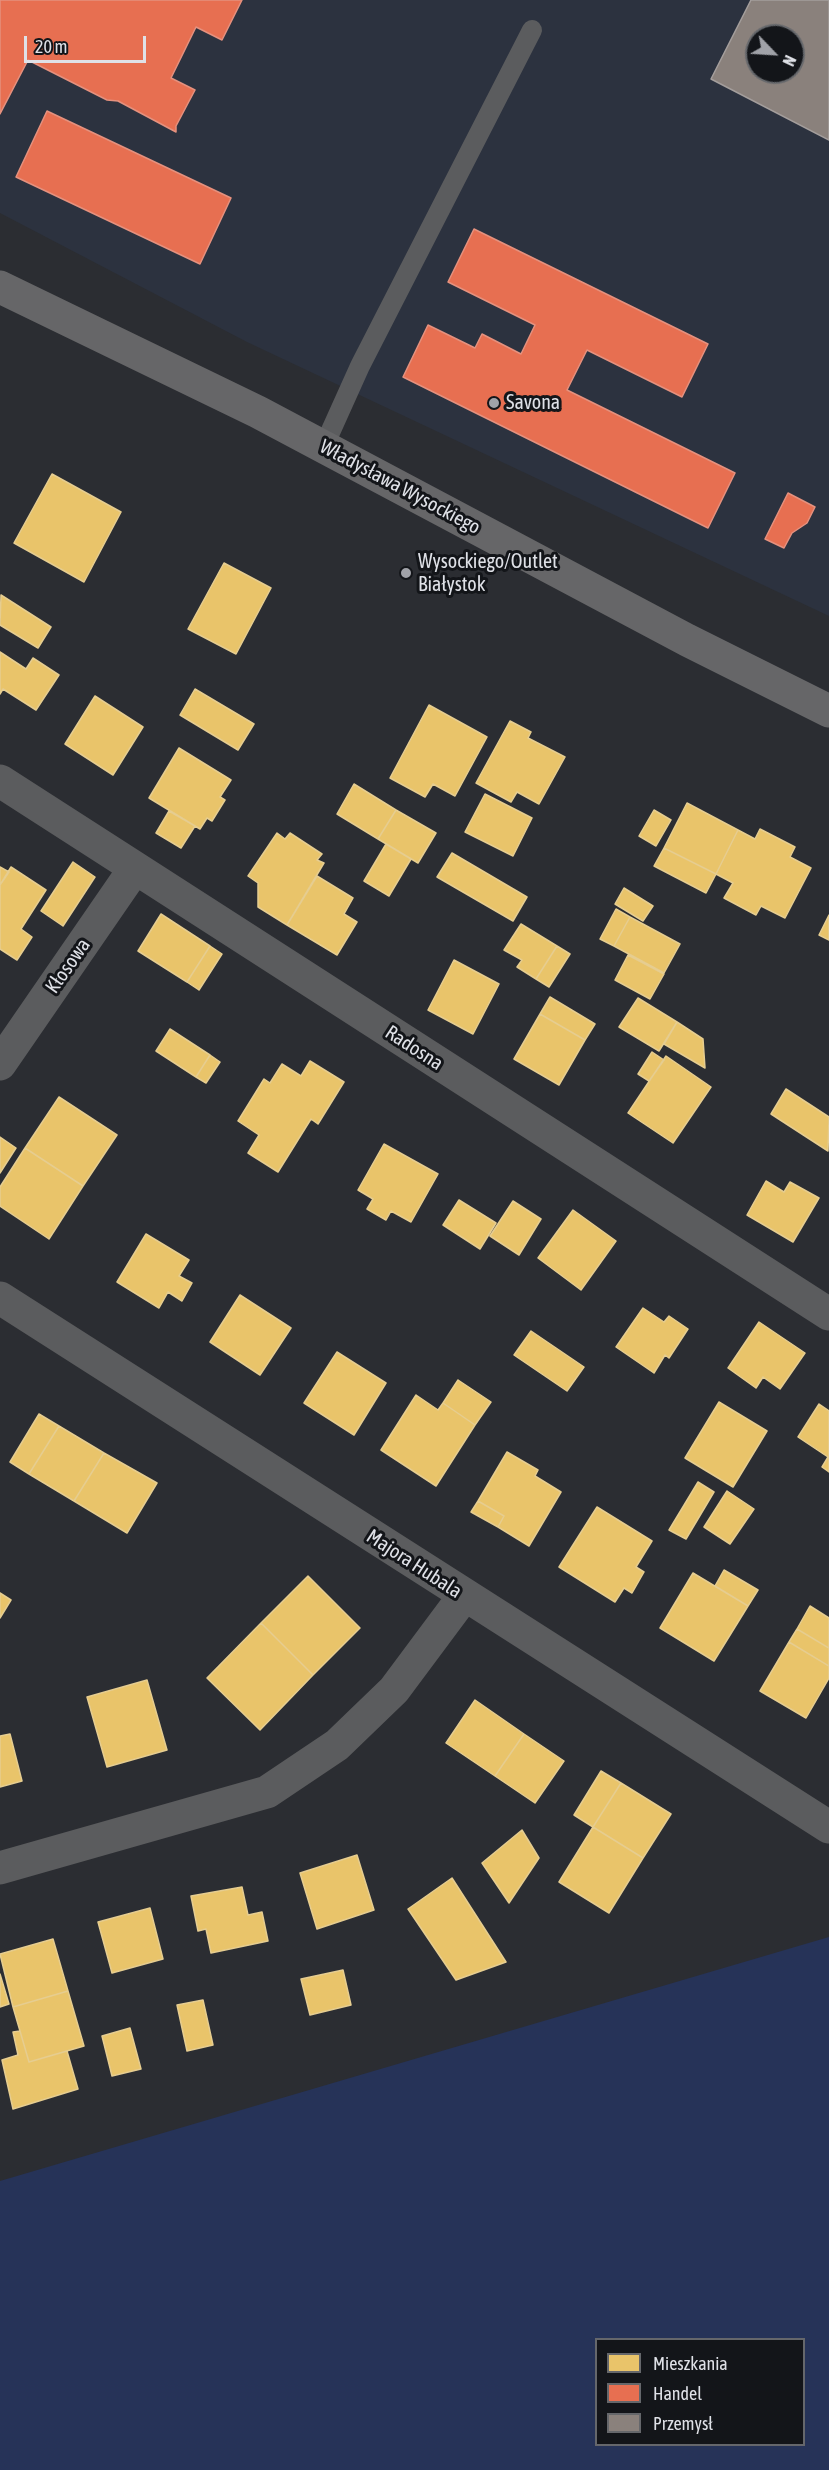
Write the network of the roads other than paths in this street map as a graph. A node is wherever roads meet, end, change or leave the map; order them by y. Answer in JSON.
{"nodes":[{"id":1,"x":532,"y":30,"type":"dead end"},
{"id":2,"x":0,"y":287,"type":"edge"},
{"id":3,"x":324,"y":447,"type":"junction"},
{"id":4,"x":829,"y":711,"type":"edge"},
{"id":5,"x":0,"y":781,"type":"edge"},
{"id":6,"x":135,"y":868,"type":"junction"},
{"id":7,"x":0,"y":1064,"type":"edge"},
{"id":8,"x":0,"y":1298,"type":"edge"},
{"id":9,"x":829,"y":1314,"type":"edge"},
{"id":10,"x":464,"y":1596,"type":"junction"},
{"id":11,"x":829,"y":1827,"type":"edge"},
{"id":12,"x":0,"y":1868,"type":"edge"}],
"edges":[{"from":1,"to":3,"type":"lane"},
{"from":2,"to":3,"type":"street","name":"Władysława Wysockiego"},
{"from":3,"to":4,"type":"street","name":"Władysława Wysockiego"},
{"from":5,"to":6,"type":"street","name":"Radosna"},
{"from":6,"to":7,"type":"street","name":"Kłosowa"},
{"from":6,"to":9,"type":"street","name":"Radosna"},
{"from":8,"to":10,"type":"street","name":"Majora Hubala"},
{"from":10,"to":11,"type":"street","name":"Majora Hubala"},
{"from":10,"to":12,"type":"street"}]}
